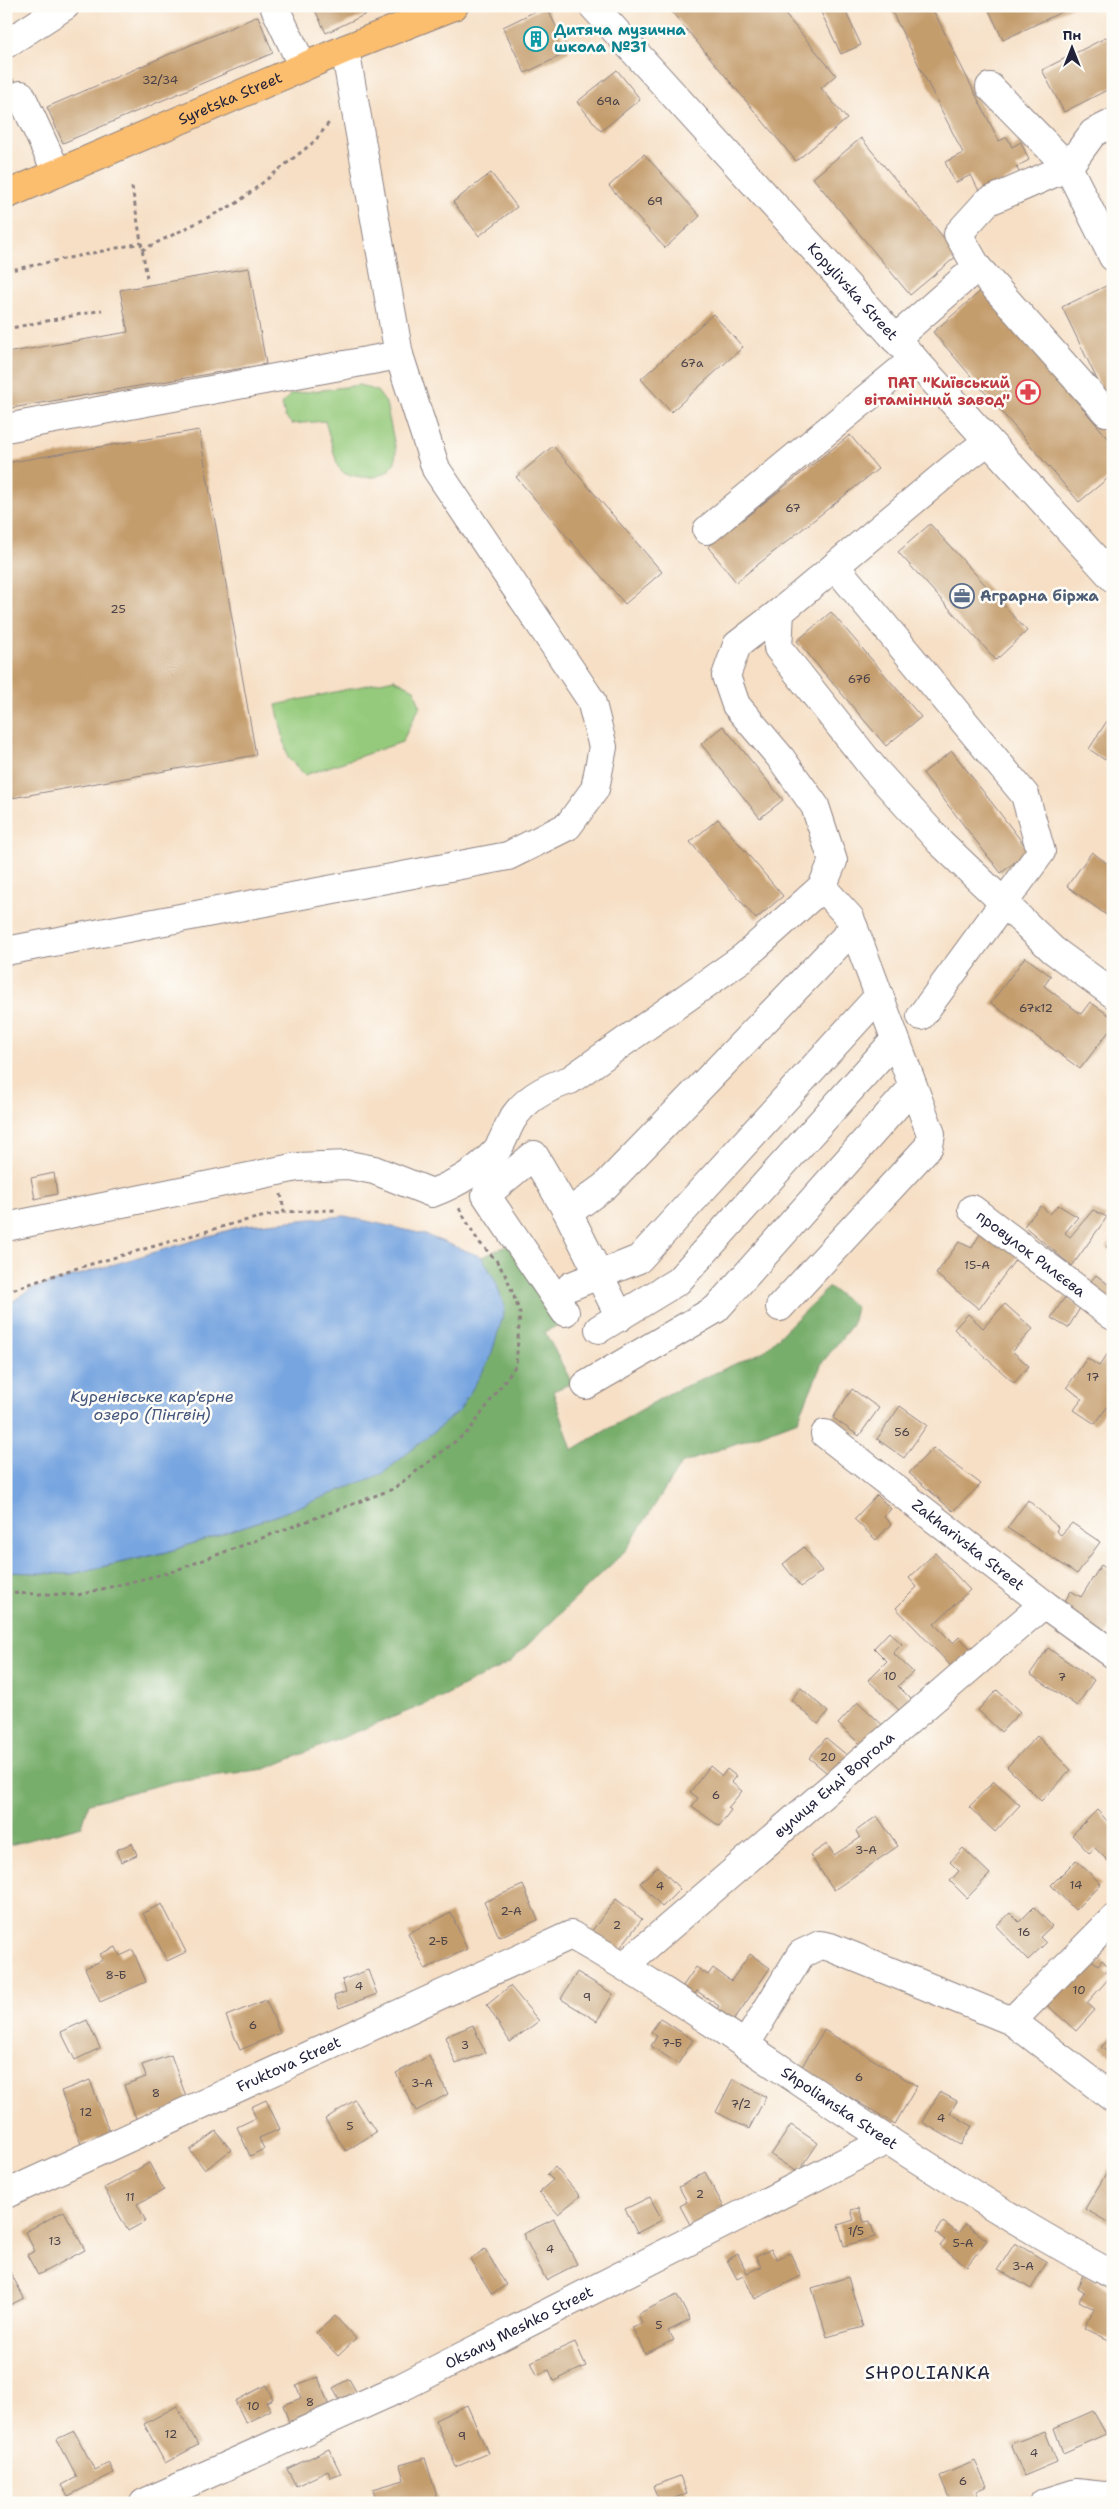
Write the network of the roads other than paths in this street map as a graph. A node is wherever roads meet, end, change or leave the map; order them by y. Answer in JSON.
{"nodes":[{"id":1,"x":65,"y":6,"type":"edge"},
{"id":2,"x":274,"y":6,"type":"edge"},
{"id":3,"x":454,"y":6,"type":"edge"},
{"id":4,"x":593,"y":6,"type":"edge"},
{"id":5,"x":6,"y":44,"type":"edge"},
{"id":6,"x":345,"y":49,"type":"junction"},
{"id":7,"x":303,"y":67,"type":"junction"},
{"id":8,"x":990,"y":87,"type":"dead end"},
{"id":9,"x":21,"y":95,"type":"dead end"},
{"id":10,"x":1113,"y":123,"type":"edge"},
{"id":11,"x":1068,"y":166,"type":"junction"},
{"id":12,"x":57,"y":173,"type":"junction"},
{"id":13,"x":6,"y":195,"type":"edge"},
{"id":14,"x":1113,"y":257,"type":"edge"},
{"id":15,"x":977,"y":267,"type":"junction"},
{"id":16,"x":895,"y":339,"type":"junction"},
{"id":17,"x":399,"y":355,"type":"junction"},
{"id":18,"x":914,"y":359,"type":"junction"},
{"id":19,"x":1113,"y":407,"type":"edge"},
{"id":20,"x":6,"y":428,"type":"edge"},
{"id":21,"x":988,"y":441,"type":"junction"},
{"id":22,"x":707,"y":530,"type":"dead end"},
{"id":23,"x":835,"y":566,"type":"junction"},
{"id":24,"x":1113,"y":578,"type":"edge"},
{"id":25,"x":780,"y":612,"type":"junction"},
{"id":26,"x":822,"y":887,"type":"junction"},
{"id":27,"x":1004,"y":902,"type":"junction"},
{"id":28,"x":854,"y":928,"type":"junction"},
{"id":29,"x":6,"y":951,"type":"edge"},
{"id":30,"x":1113,"y":994,"type":"edge"},
{"id":31,"x":879,"y":996,"type":"junction"},
{"id":32,"x":920,"y":1016,"type":"dead end"},
{"id":33,"x":895,"y":1040,"type":"junction"},
{"id":34,"x":913,"y":1087,"type":"junction"},
{"id":35,"x":478,"y":1184,"type":"junction"},
{"id":36,"x":972,"y":1209,"type":"dead end"},
{"id":37,"x":568,"y":1213,"type":"junction"},
{"id":38,"x":6,"y":1227,"type":"edge"},
{"id":39,"x":600,"y":1273,"type":"junction"},
{"id":40,"x":571,"y":1286,"type":"dead end"},
{"id":41,"x":780,"y":1307,"type":"dead end"},
{"id":42,"x":565,"y":1312,"type":"dead end"},
{"id":43,"x":1113,"y":1316,"type":"edge"},
{"id":44,"x":586,"y":1385,"type":"dead end"},
{"id":45,"x":825,"y":1434,"type":"dead end"},
{"id":46,"x":1044,"y":1604,"type":"junction"},
{"id":47,"x":1113,"y":1654,"type":"edge"},
{"id":48,"x":1113,"y":1919,"type":"edge"},
{"id":49,"x":571,"y":1935,"type":"joint"},
{"id":50,"x":625,"y":1965,"type":"junction"},
{"id":51,"x":1012,"y":2021,"type":"junction"},
{"id":52,"x":746,"y":2044,"type":"junction"},
{"id":53,"x":1113,"y":2098,"type":"edge"},
{"id":54,"x":888,"y":2140,"type":"junction"},
{"id":55,"x":6,"y":2194,"type":"edge"},
{"id":56,"x":1113,"y":2275,"type":"edge"},
{"id":57,"x":1113,"y":2498,"type":"edge"},
{"id":58,"x":144,"y":2503,"type":"edge"},
{"id":59,"x":1044,"y":2503,"type":"edge"}],
"edges":[{"from":1,"to":5,"type":"street"},
{"from":2,"to":7,"type":"street"},
{"from":3,"to":6,"type":"main road","name":"Syretska Street"},
{"from":4,"to":16,"type":"street","name":"Kopylivska Street"},
{"from":6,"to":7,"type":"main road","name":"Syretska Street"},
{"from":6,"to":17,"type":"street"},
{"from":7,"to":12,"type":"main road","name":"Syretska Street"},
{"from":8,"to":11,"type":"street"},
{"from":9,"to":12,"type":"street"},
{"from":10,"to":11,"type":"street"},
{"from":11,"to":14,"type":"street"},
{"from":11,"to":15,"type":"street"},
{"from":12,"to":13,"type":"main road","name":"Syretska Street"},
{"from":15,"to":16,"type":"street"},
{"from":15,"to":19,"type":"street"},
{"from":16,"to":18,"type":"street","name":"Kopylivska Street"},
{"from":17,"to":20,"type":"street"},
{"from":17,"to":29,"type":"street"},
{"from":18,"to":21,"type":"street","name":"Kopylivska Street"},
{"from":18,"to":22,"type":"street"},
{"from":21,"to":23,"type":"street"},
{"from":21,"to":24,"type":"street","name":"Kopylivska Street"},
{"from":23,"to":25,"type":"street"},
{"from":23,"to":27,"type":"street"},
{"from":25,"to":26,"type":"street"},
{"from":25,"to":27,"type":"street"},
{"from":26,"to":28,"type":"street"},
{"from":26,"to":35,"type":"street"},
{"from":27,"to":30,"type":"street"},
{"from":27,"to":32,"type":"street"},
{"from":28,"to":31,"type":"street"},
{"from":28,"to":37,"type":"street"},
{"from":31,"to":33,"type":"street"},
{"from":31,"to":39,"type":"street"},
{"from":33,"to":34,"type":"street"},
{"from":33,"to":39,"type":"street"},
{"from":34,"to":41,"type":"street"},
{"from":34,"to":44,"type":"street"},
{"from":35,"to":37,"type":"street"},
{"from":35,"to":38,"type":"street"},
{"from":35,"to":42,"type":"street"},
{"from":36,"to":43,"type":"street","name":"провулок Рилєєва"},
{"from":37,"to":39,"type":"street"},
{"from":39,"to":40,"type":"street"},
{"from":45,"to":46,"type":"street","name":"Zakharivska Street"},
{"from":46,"to":47,"type":"street","name":"Zakharivska Street"},
{"from":46,"to":50,"type":"street","name":"вулиця Енді Воргола"},
{"from":48,"to":51,"type":"street"},
{"from":49,"to":50,"type":"street","name":"Shpolianska Street"},
{"from":49,"to":55,"type":"street","name":"Fruktova Street"},
{"from":50,"to":52,"type":"street","name":"Shpolianska Street"},
{"from":51,"to":52,"type":"street"},
{"from":51,"to":53,"type":"street"},
{"from":52,"to":54,"type":"street","name":"Shpolianska Street"},
{"from":54,"to":56,"type":"street","name":"Shpolianska Street"},
{"from":54,"to":58,"type":"street","name":"Oksany Meshko Street"},
{"from":57,"to":59,"type":"street"}]}
